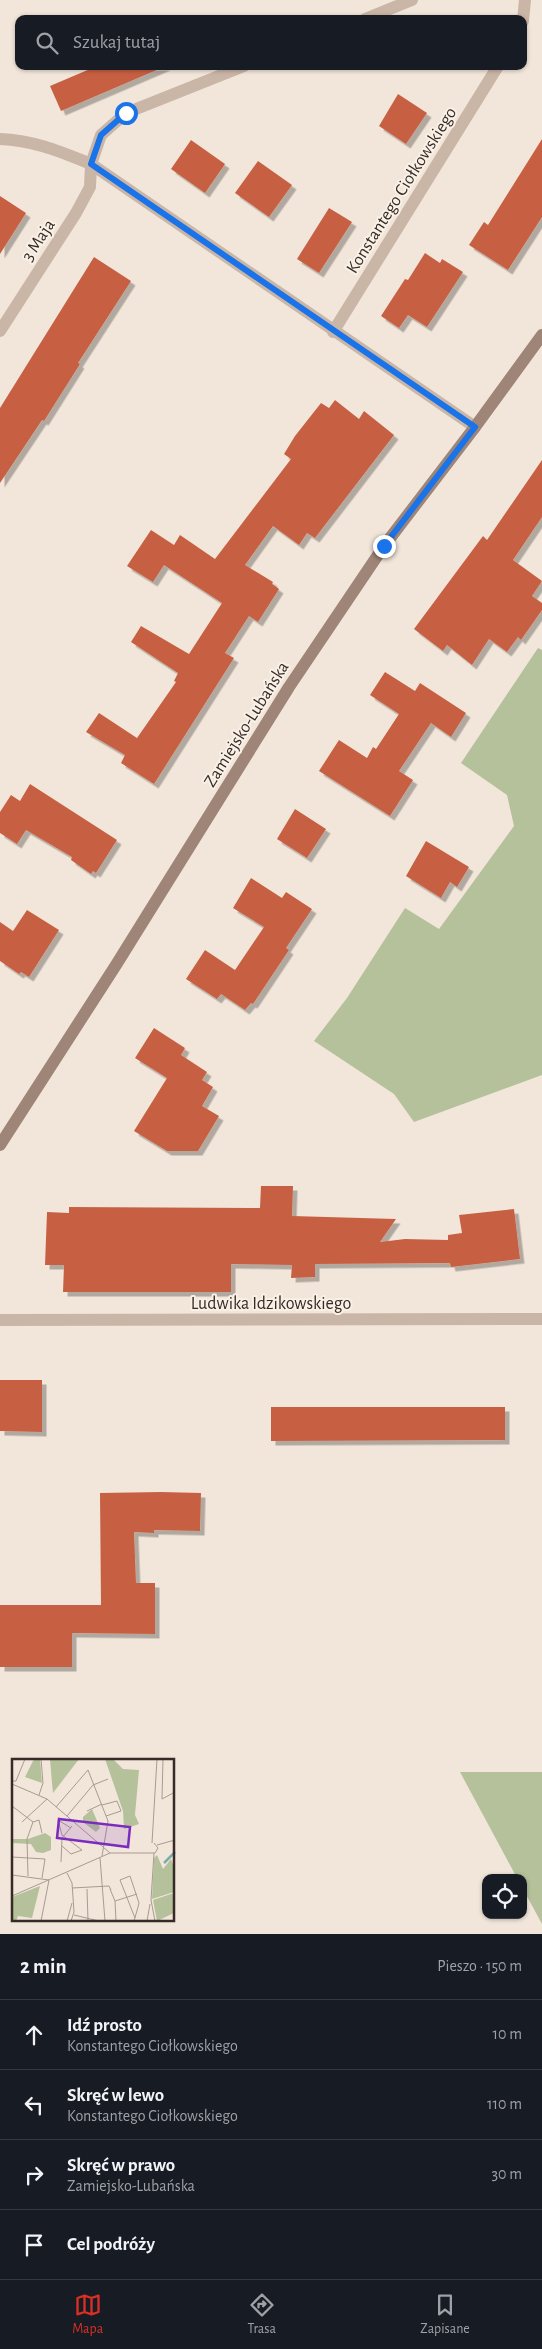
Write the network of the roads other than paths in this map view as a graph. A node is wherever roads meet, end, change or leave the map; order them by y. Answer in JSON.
{"nodes":[{"id":1,"x":412,"y":0,"type":"edge"},
{"id":2,"x":525,"y":0,"type":"edge"},
{"id":3,"x":374,"y":15,"type":"edge"},
{"id":4,"x":524,"y":15,"type":"edge"},
{"id":5,"x":234,"y":70,"type":"edge"},
{"id":6,"x":496,"y":70,"type":"edge"},
{"id":7,"x":0,"y":139,"type":"edge"},
{"id":8,"x":91,"y":164,"type":"junction"},
{"id":9,"x":0,"y":331,"type":"edge"},
{"id":10,"x":334,"y":332,"type":"junction"},
{"id":11,"x":542,"y":335,"type":"edge"},
{"id":12,"x":475,"y":427,"type":"junction"},
{"id":13,"x":0,"y":1145,"type":"edge"},
{"id":14,"x":542,"y":1319,"type":"edge"},
{"id":15,"x":0,"y":1320,"type":"edge"}],
"edges":[{"from":1,"to":3,"type":"street"},
{"from":2,"to":4,"type":"street"},
{"from":5,"to":8,"type":"street"},
{"from":6,"to":10,"type":"street","name":"Konstantego Ciołkowskiego"},
{"from":7,"to":8,"type":"street"},
{"from":8,"to":9,"type":"street","name":"3 Maja"},
{"from":8,"to":10,"type":"street"},
{"from":10,"to":12,"type":"street"},
{"from":11,"to":12,"type":"main road","name":"Zamiejsko-Lubańska"},
{"from":12,"to":13,"type":"main road","name":"Zamiejsko-Lubańska"},
{"from":14,"to":15,"type":"street","name":"Ludwika Idzikowskiego"}]}
